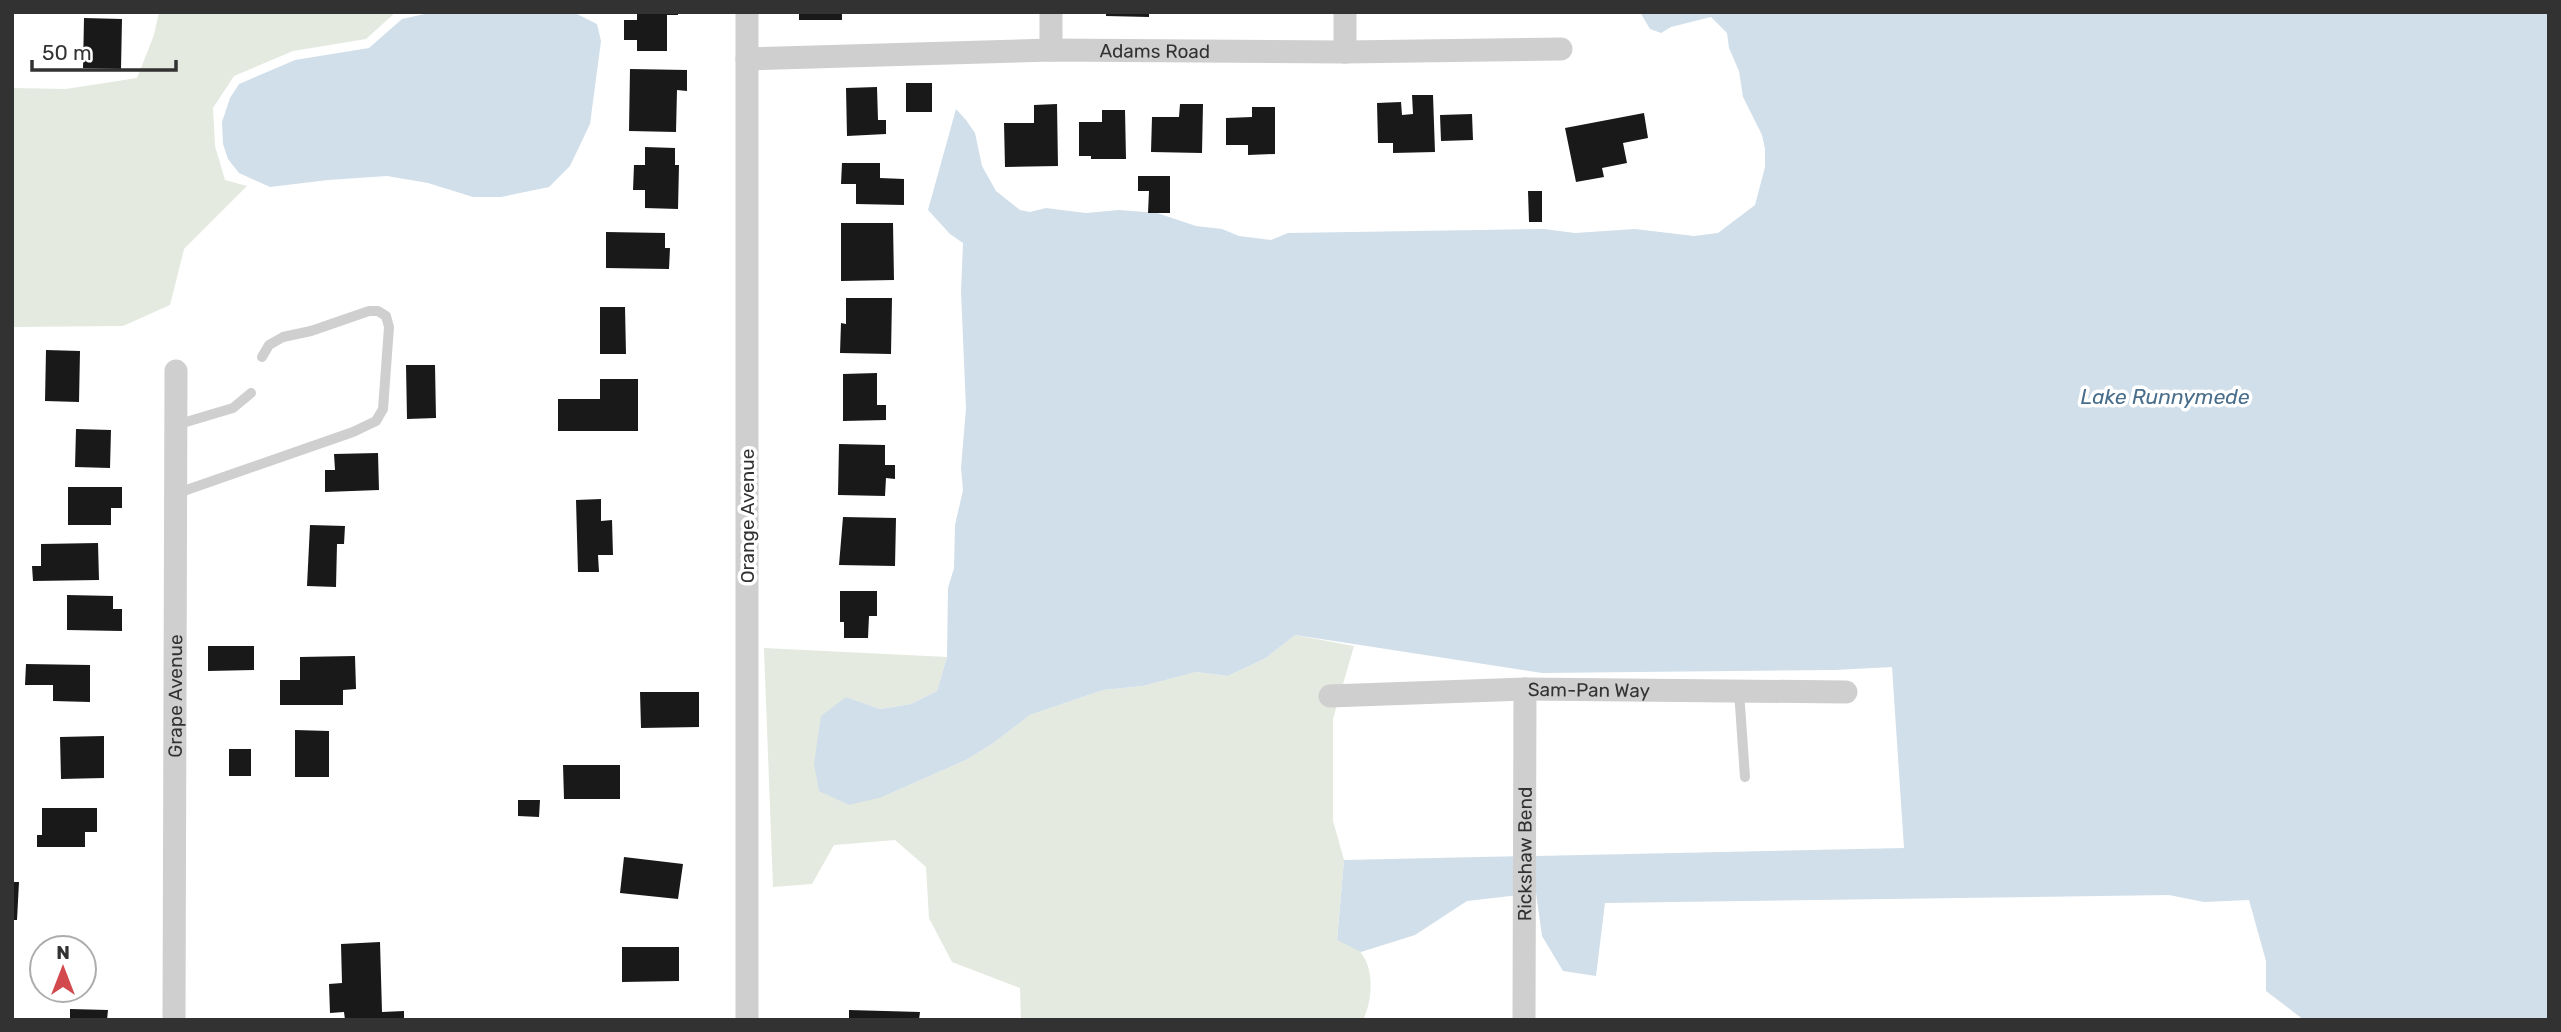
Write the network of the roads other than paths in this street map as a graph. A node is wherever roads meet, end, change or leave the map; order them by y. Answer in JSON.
{"nodes":[{"id":1,"x":747,"y":12,"type":"edge"},
{"id":2,"x":1051,"y":12,"type":"edge"},
{"id":3,"x":1345,"y":12,"type":"edge"},
{"id":4,"x":1561,"y":49,"type":"dead end"},
{"id":5,"x":1051,"y":50,"type":"junction"},
{"id":6,"x":1345,"y":52,"type":"junction"},
{"id":7,"x":747,"y":59,"type":"junction"},
{"id":8,"x":262,"y":357,"type":"dead end"},
{"id":9,"x":176,"y":371,"type":"dead end"},
{"id":10,"x":251,"y":393,"type":"dead end"},
{"id":11,"x":176,"y":425,"type":"junction"},
{"id":12,"x":175,"y":494,"type":"junction"},
{"id":13,"x":1524,"y":689,"type":"junction"},
{"id":14,"x":1739,"y":691,"type":"junction"},
{"id":15,"x":1846,"y":692,"type":"dead end"},
{"id":16,"x":1330,"y":696,"type":"dead end"},
{"id":17,"x":1745,"y":777,"type":"dead end"},
{"id":18,"x":174,"y":1020,"type":"edge"},
{"id":19,"x":747,"y":1020,"type":"edge"},
{"id":20,"x":1524,"y":1020,"type":"edge"}],
"edges":[{"from":1,"to":7,"type":"street","name":"Orange Avenue"},
{"from":2,"to":5,"type":"street"},
{"from":3,"to":6,"type":"street"},
{"from":4,"to":6,"type":"street","name":"Adams Road"},
{"from":5,"to":6,"type":"street","name":"Adams Road"},
{"from":5,"to":7,"type":"street","name":"Adams Road"},
{"from":7,"to":19,"type":"street","name":"Orange Avenue"},
{"from":8,"to":12,"type":"lane"},
{"from":9,"to":11,"type":"street","name":"Grape Avenue"},
{"from":10,"to":11,"type":"lane"},
{"from":11,"to":12,"type":"street","name":"Grape Avenue"},
{"from":12,"to":18,"type":"street","name":"Grape Avenue"},
{"from":13,"to":14,"type":"street","name":"Sam-Pan Way"},
{"from":13,"to":16,"type":"street","name":"Sam-Pan Way"},
{"from":13,"to":20,"type":"street","name":"Rickshaw Bend"},
{"from":14,"to":15,"type":"street","name":"Sam-Pan Way"},
{"from":14,"to":17,"type":"lane"}]}
